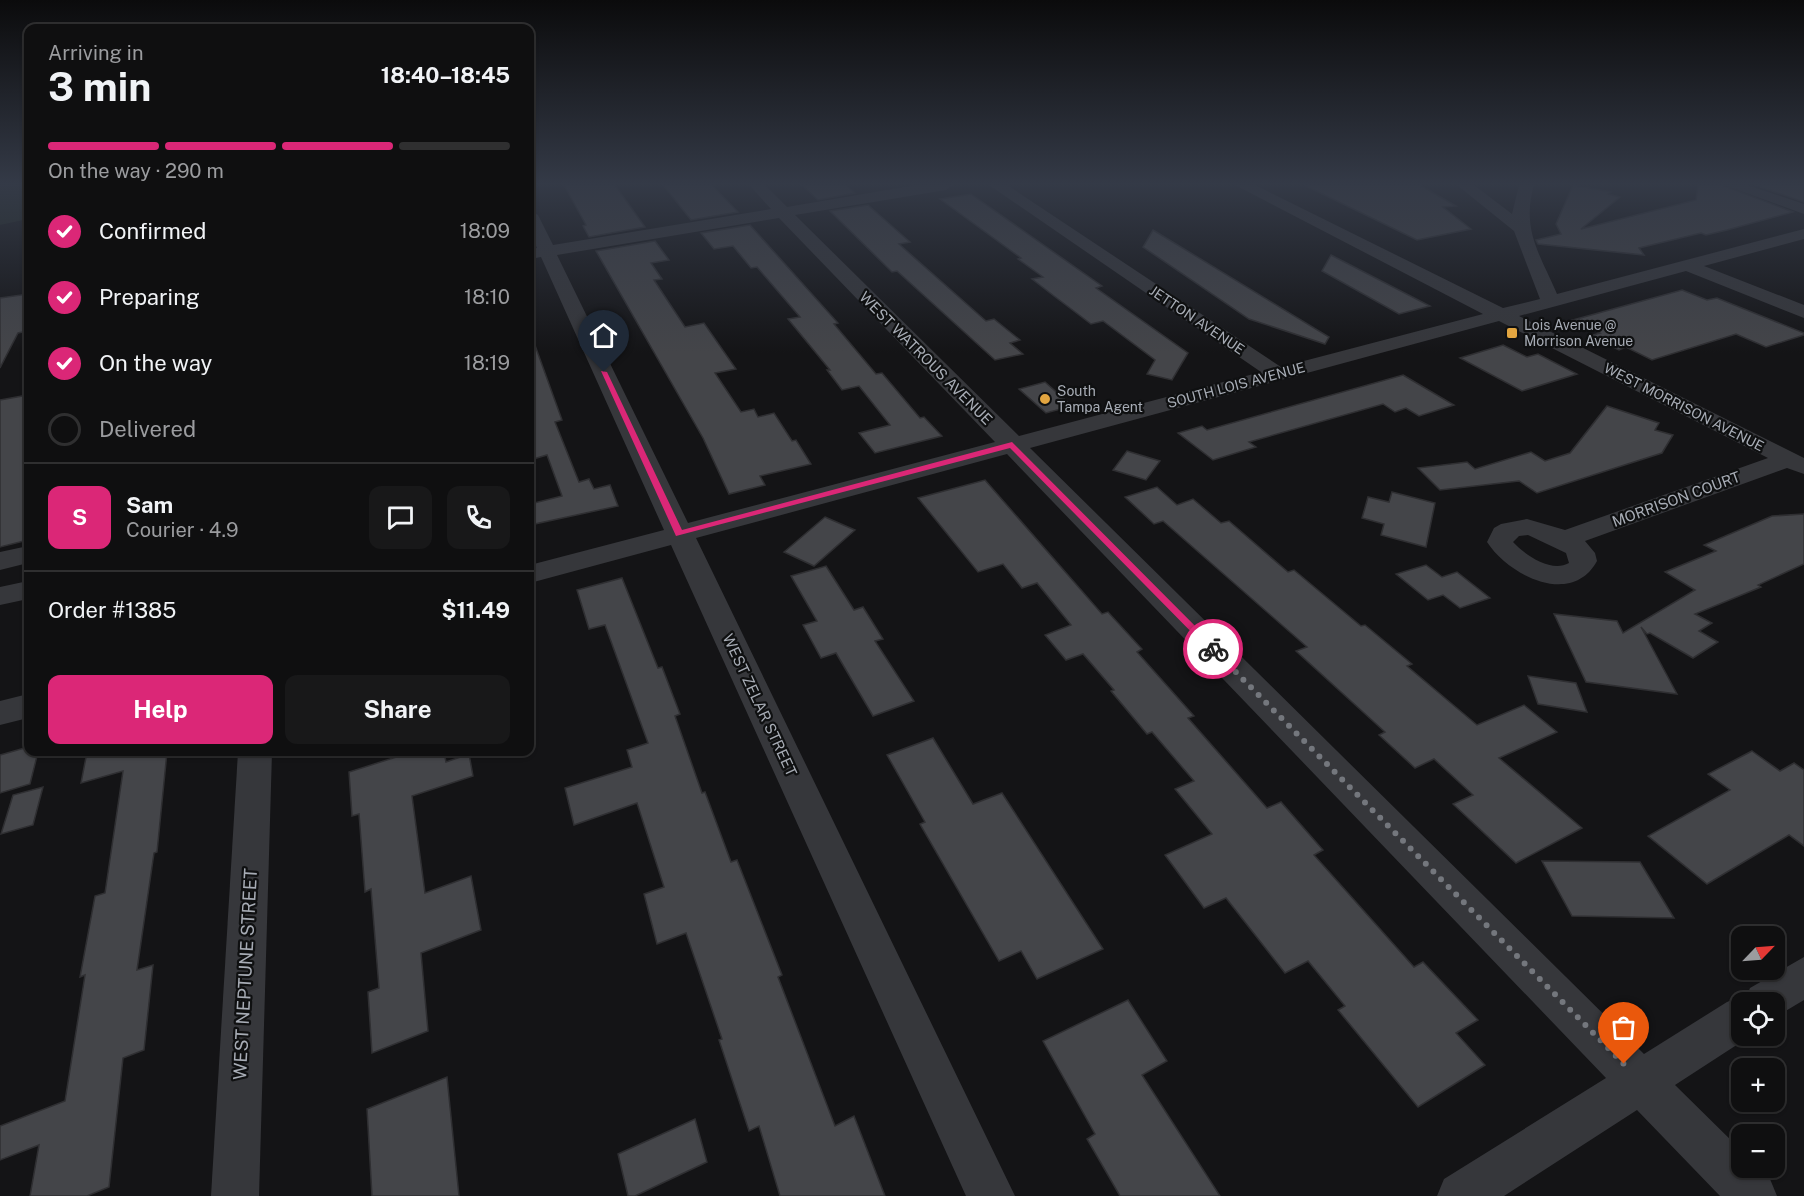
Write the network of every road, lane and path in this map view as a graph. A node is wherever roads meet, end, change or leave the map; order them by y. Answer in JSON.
{"nodes":[{"id":1,"x":611,"y":241,"type":"edge"},
{"id":2,"x":810,"y":241,"type":"edge"},
{"id":3,"x":1079,"y":241,"type":"edge"},
{"id":4,"x":1353,"y":241,"type":"edge"},
{"id":5,"x":1526,"y":241,"type":"edge"},
{"id":6,"x":1778,"y":241,"type":"edge"},
{"id":7,"x":538,"y":253,"type":"edge"},
{"id":8,"x":1686,"y":265,"type":"junction"},
{"id":9,"x":1550,"y":302,"type":"junction"},
{"id":10,"x":1804,"y":312,"type":"edge"},
{"id":11,"x":1500,"y":315,"type":"junction"},
{"id":12,"x":1278,"y":374,"type":"junction"},
{"id":13,"x":1012,"y":445,"type":"junction"},
{"id":14,"x":1796,"y":463,"type":"edge"},
{"id":15,"x":680,"y":534,"type":"junction"},
{"id":16,"x":1565,"y":539,"type":"dead end"},
{"id":17,"x":24,"y":556,"type":"edge"},
{"id":18,"x":0,"y":561,"type":"edge"},
{"id":19,"x":534,"y":573,"type":"edge"},
{"id":20,"x":24,"y":591,"type":"edge"},
{"id":21,"x":0,"y":596,"type":"edge"},
{"id":22,"x":24,"y":707,"type":"edge"},
{"id":23,"x":0,"y":713,"type":"edge"},
{"id":24,"x":255,"y":756,"type":"edge"},
{"id":25,"x":1804,"y":977,"type":"edge"},
{"id":26,"x":1781,"y":992,"type":"edge"},
{"id":27,"x":1731,"y":1024,"type":"edge"},
{"id":28,"x":1640,"y":1081,"type":"junction"},
{"id":29,"x":235,"y":1196,"type":"edge"},
{"id":30,"x":991,"y":1196,"type":"edge"},
{"id":31,"x":1461,"y":1196,"type":"edge"},
{"id":32,"x":1753,"y":1196,"type":"edge"}],
"edges":[{"from":1,"to":7,"type":"street"},
{"from":2,"to":13,"type":"street","name":"WEST WATROUS AVENUE"},
{"from":3,"to":12,"type":"street","name":"JETTON AVENUE"},
{"from":4,"to":11,"type":"street","name":"WEST MORRISON AVENUE"},
{"from":5,"to":9,"type":"street"},
{"from":6,"to":8,"type":"street","name":"SOUTH LOIS AVENUE"},
{"from":7,"to":15,"type":"street","name":"WEST ZELAR STREET"},
{"from":8,"to":9,"type":"street","name":"SOUTH LOIS AVENUE"},
{"from":8,"to":10,"type":"street"},
{"from":9,"to":11,"type":"street","name":"SOUTH LOIS AVENUE"},
{"from":11,"to":12,"type":"street","name":"SOUTH LOIS AVENUE"},
{"from":11,"to":14,"type":"street","name":"WEST MORRISON AVENUE"},
{"from":12,"to":13,"type":"street","name":"SOUTH LOIS AVENUE"},
{"from":13,"to":15,"type":"street","name":"SOUTH LOIS AVENUE"},
{"from":13,"to":28,"type":"street","name":"WEST WATROUS AVENUE"},
{"from":14,"to":16,"type":"street","name":"MORRISON COURT"},
{"from":15,"to":19,"type":"street","name":"SOUTH LOIS AVENUE"},
{"from":15,"to":30,"type":"street","name":"WEST ZELAR STREET"},
{"from":17,"to":18,"type":"street"},
{"from":20,"to":21,"type":"street"},
{"from":22,"to":23,"type":"street"},
{"from":24,"to":29,"type":"street","name":"WEST NEPTUNE STREET"},
{"from":25,"to":26,"type":"street"},
{"from":27,"to":28,"type":"street"},
{"from":28,"to":31,"type":"street"},
{"from":28,"to":32,"type":"street","name":"WEST WATROUS AVENUE"}]}
